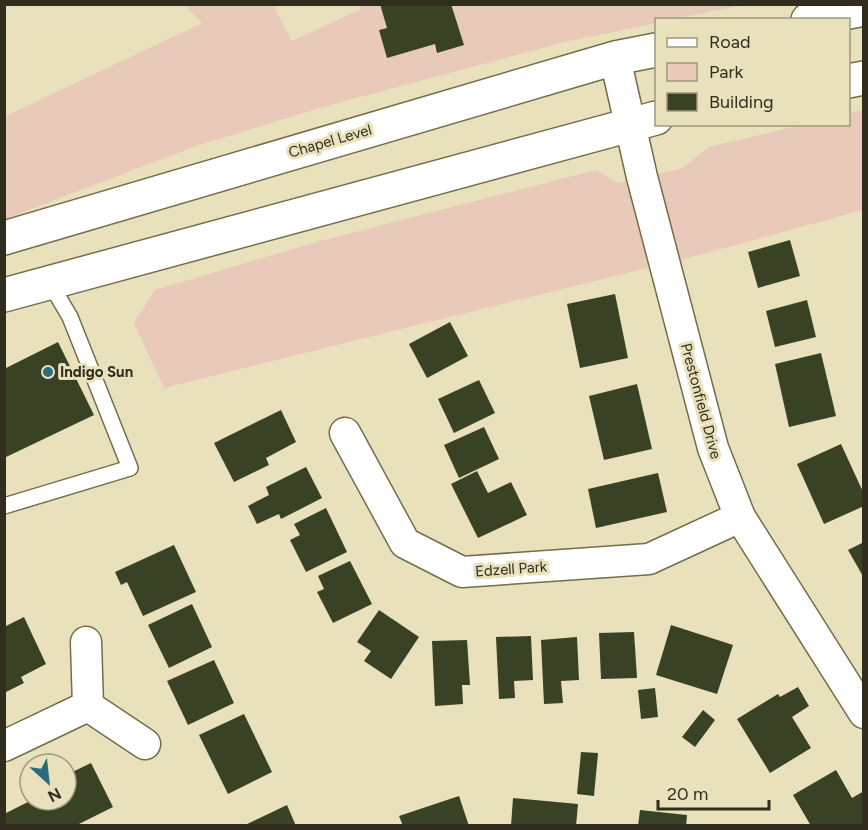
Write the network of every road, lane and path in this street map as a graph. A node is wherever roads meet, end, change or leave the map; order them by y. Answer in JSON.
{"nodes":[{"id":1,"x":864,"y":9,"type":"edge"},
{"id":2,"x":818,"y":18,"type":"edge"},
{"id":3,"x":655,"y":50,"type":"edge"},
{"id":4,"x":615,"y":58,"type":"junction"},
{"id":5,"x":643,"y":120,"type":"edge"},
{"id":6,"x":4,"y":238,"type":"edge"},
{"id":7,"x":50,"y":283,"type":"junction"},
{"id":8,"x":4,"y":295,"type":"edge"},
{"id":9,"x":345,"y":433,"type":"dead end"},
{"id":10,"x":4,"y":506,"type":"edge"},
{"id":11,"x":740,"y":518,"type":"junction"},
{"id":12,"x":86,"y":642,"type":"dead end"},
{"id":13,"x":88,"y":706,"type":"junction"},
{"id":14,"x":864,"y":712,"type":"edge"},
{"id":15,"x":146,"y":744,"type":"dead end"},
{"id":16,"x":4,"y":746,"type":"edge"}],
"edges":[{"from":1,"to":2,"type":"main road"},
{"from":3,"to":4,"type":"main road","name":"Chapel Level"},
{"from":4,"to":5,"type":"street","name":"Prestonfield Drive"},
{"from":4,"to":6,"type":"main road","name":"Chapel Level"},
{"from":5,"to":7,"type":"main road"},
{"from":5,"to":11,"type":"street","name":"Prestonfield Drive"},
{"from":7,"to":8,"type":"main road"},
{"from":7,"to":10,"type":"lane"},
{"from":9,"to":11,"type":"street","name":"Edzell Park"},
{"from":11,"to":14,"type":"street","name":"Prestonfield Drive"},
{"from":12,"to":13,"type":"street"},
{"from":13,"to":15,"type":"street"},
{"from":13,"to":16,"type":"street"}]}
